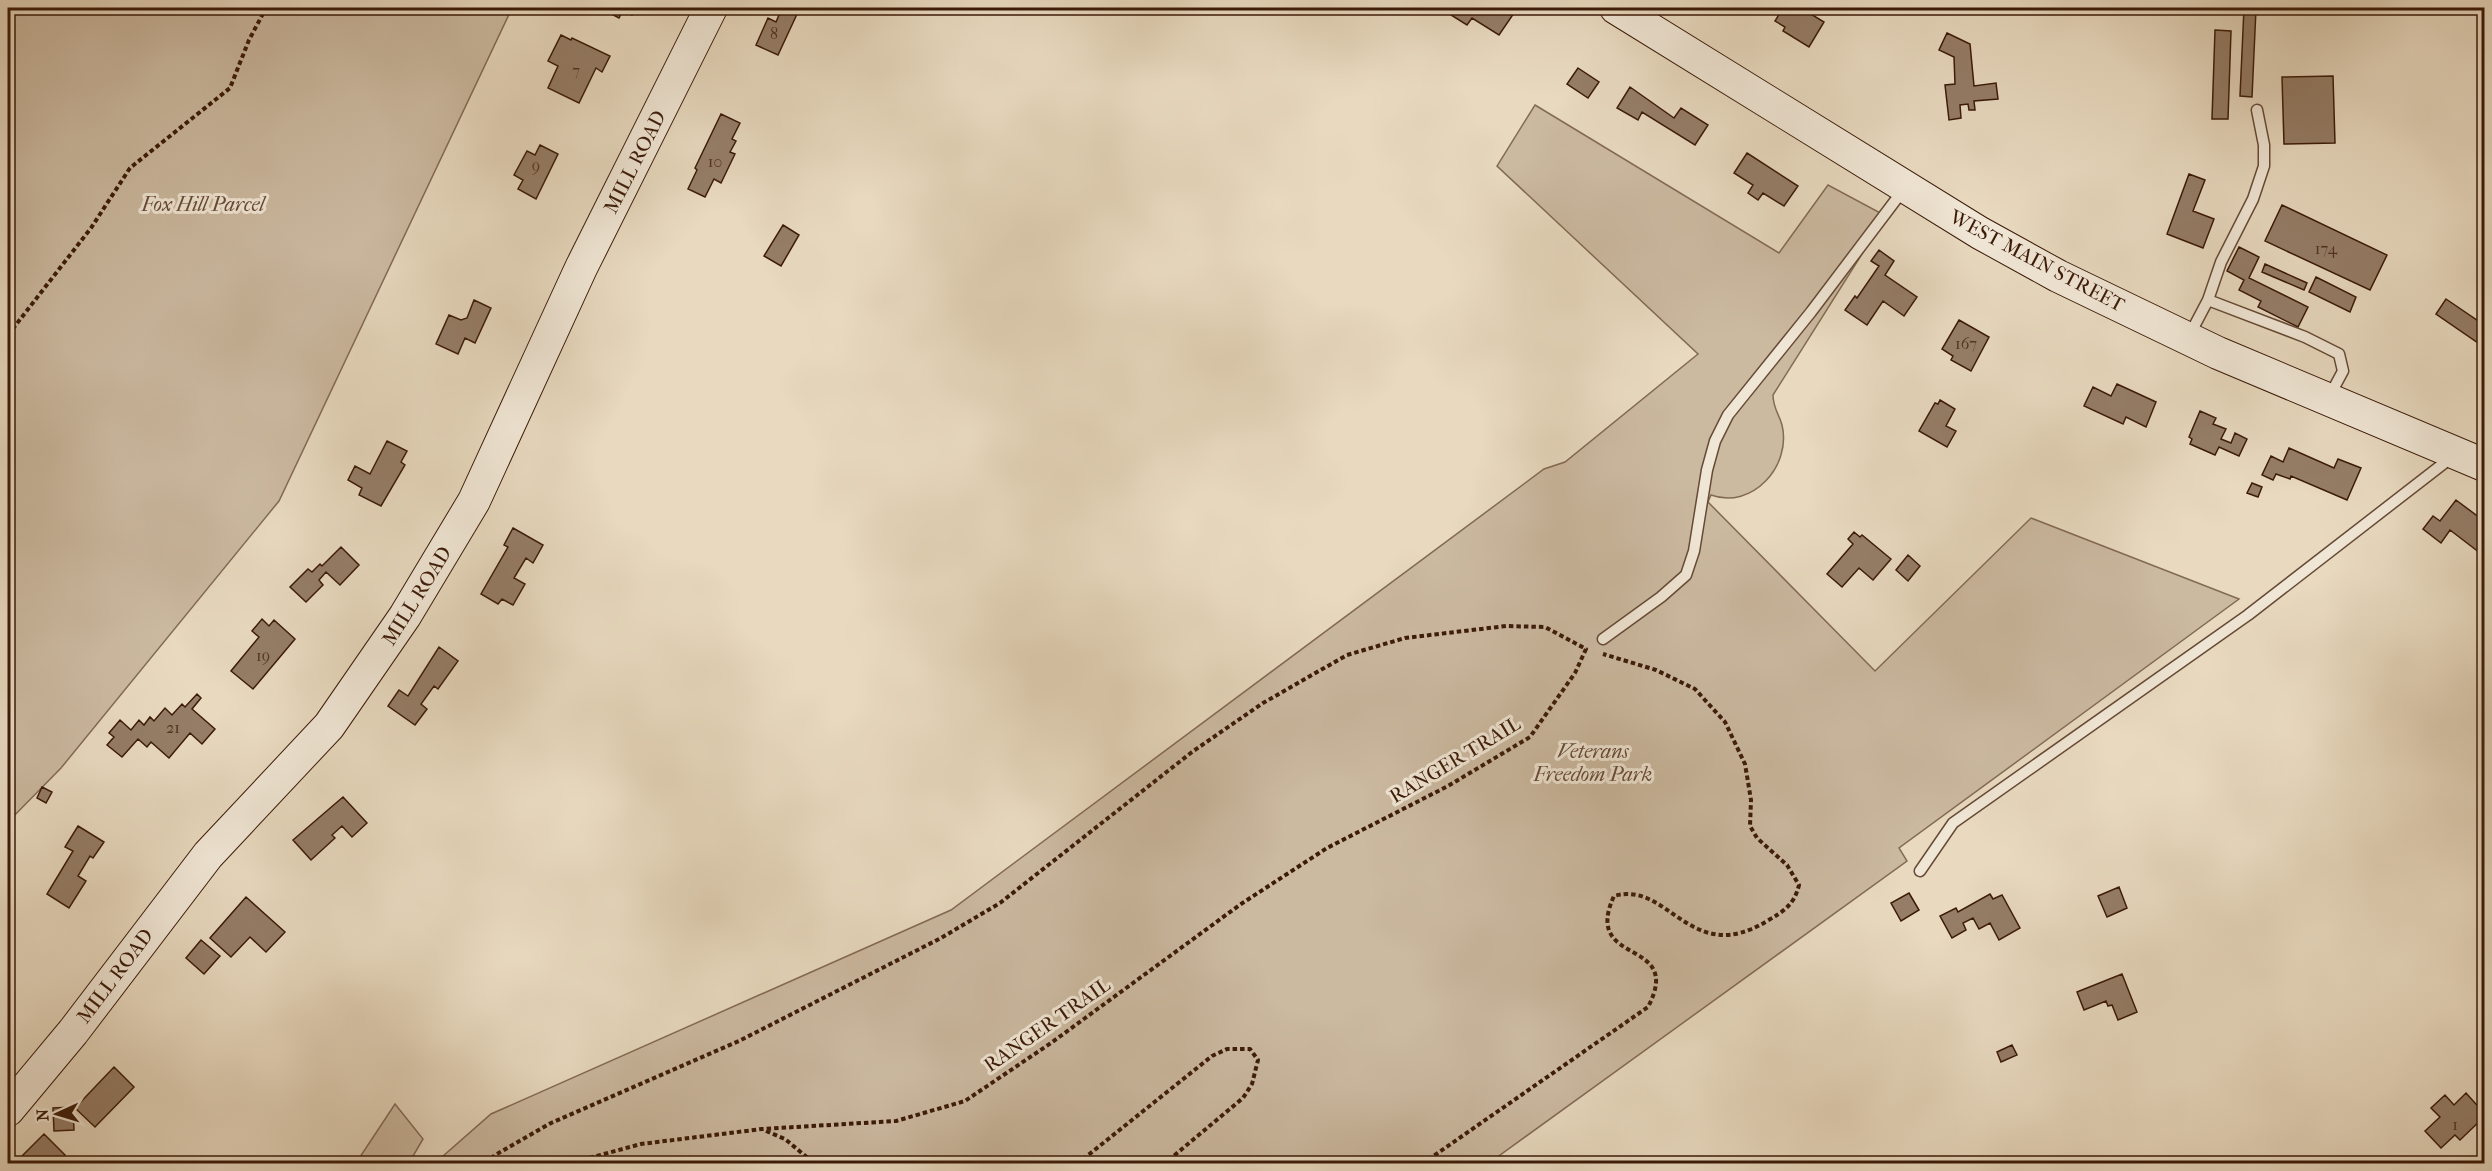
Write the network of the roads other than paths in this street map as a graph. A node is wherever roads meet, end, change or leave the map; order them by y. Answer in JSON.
{"nodes":[{"id":1,"x":711,"y":8,"type":"edge"},
{"id":2,"x":1616,"y":8,"type":"edge"},
{"id":3,"x":2257,"y":110,"type":"dead end"},
{"id":4,"x":1905,"y":187,"type":"junction"},
{"id":5,"x":2208,"y":300,"type":"junction"},
{"id":6,"x":2187,"y":339,"type":"junction"},
{"id":7,"x":2328,"y":399,"type":"junction"},
{"id":8,"x":2471,"y":459,"type":"edge"},
{"id":9,"x":1603,"y":639,"type":"road end"},
{"id":10,"x":1920,"y":871,"type":"dead end"},
{"id":11,"x":8,"y":1110,"type":"edge"}],
"edges":[{"from":1,"to":11,"type":"street","name":"MILL ROAD"},
{"from":2,"to":4,"type":"street","name":"WEST MAIN STREET"},
{"from":3,"to":5,"type":"lane"},
{"from":4,"to":6,"type":"street","name":"WEST MAIN STREET"},
{"from":4,"to":9,"type":"lane"},
{"from":5,"to":6,"type":"lane"},
{"from":5,"to":7,"type":"lane"},
{"from":6,"to":7,"type":"street","name":"WEST MAIN STREET"},
{"from":7,"to":8,"type":"street","name":"WEST MAIN STREET"},
{"from":8,"to":10,"type":"lane"}]}
